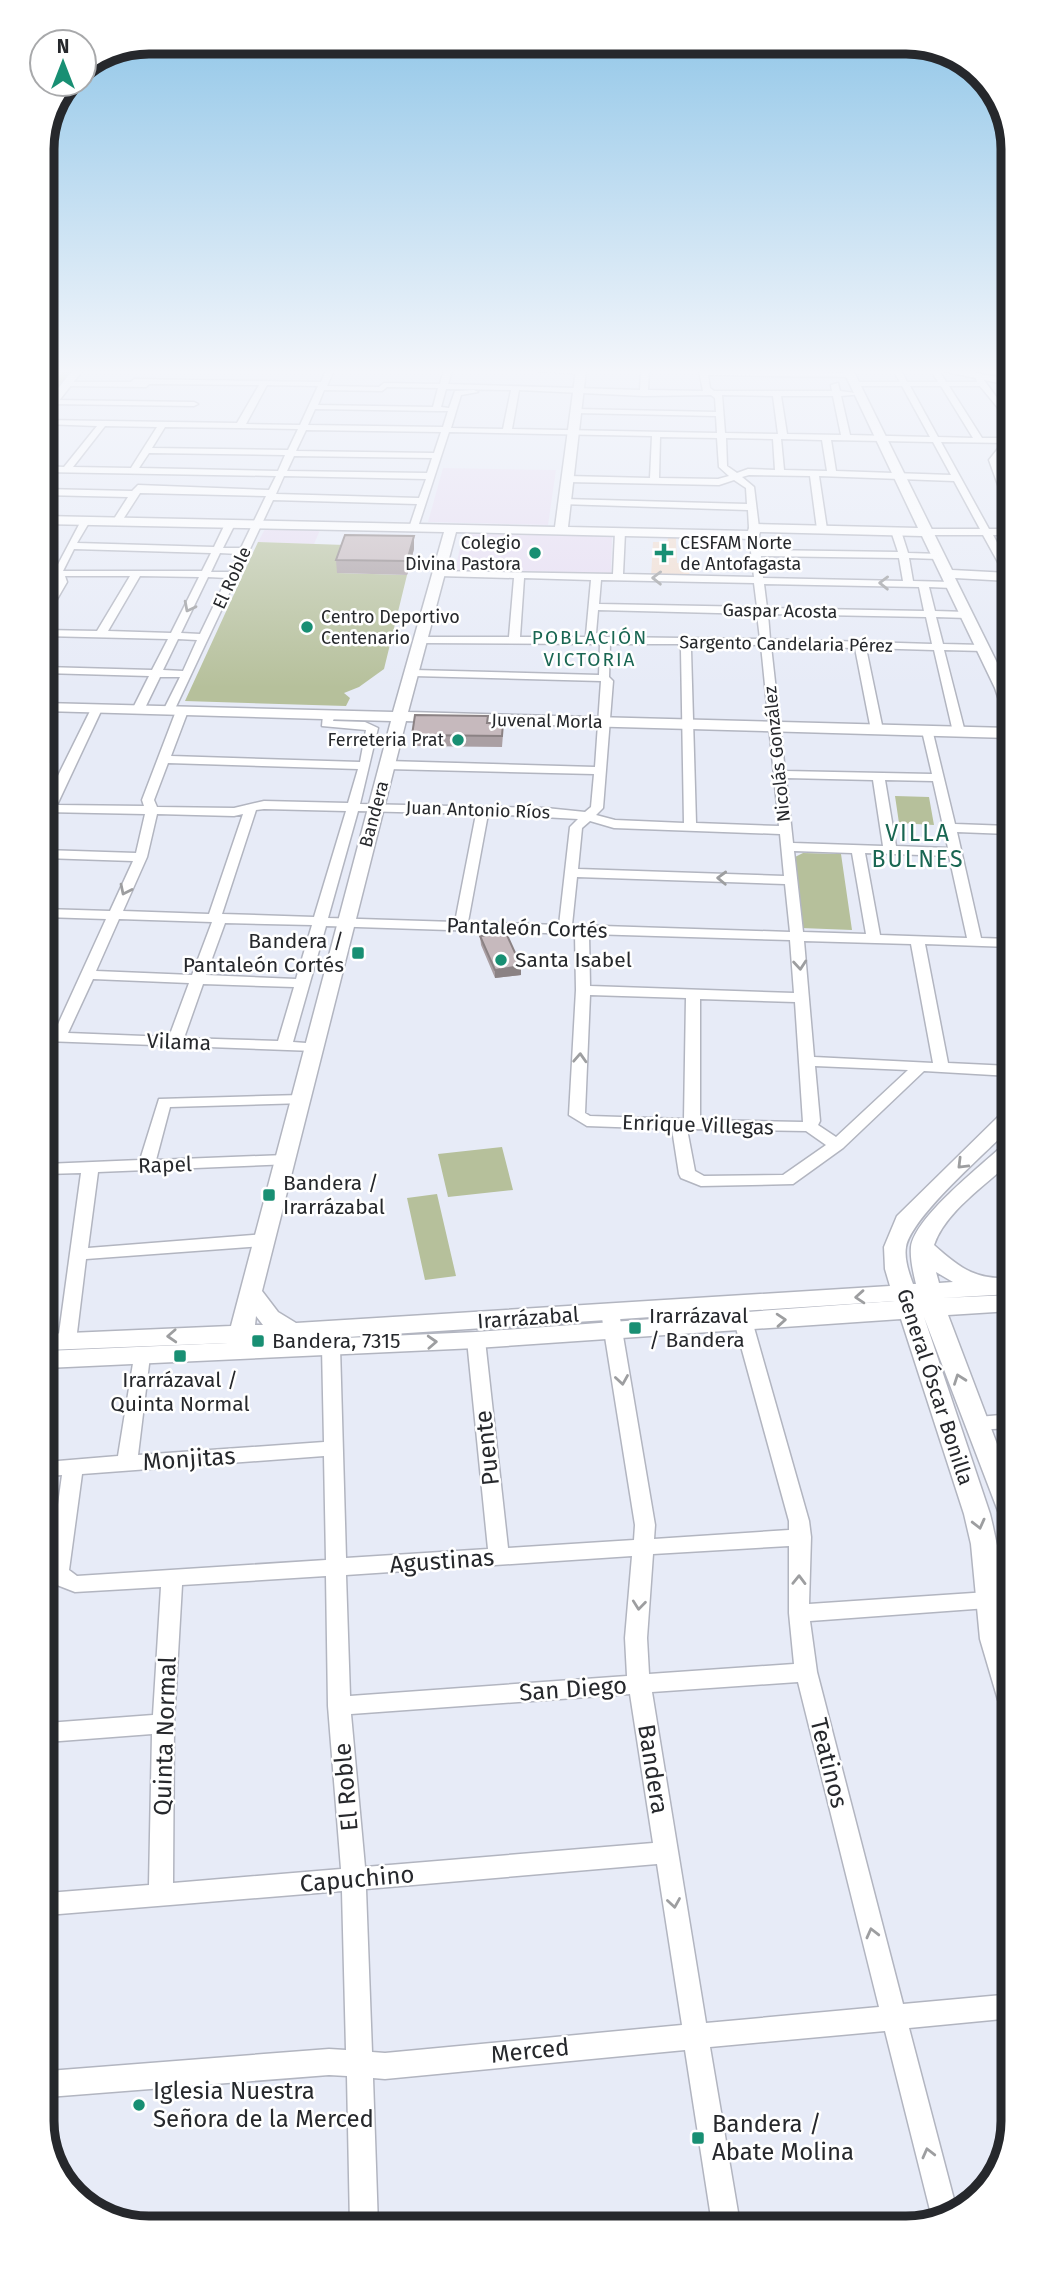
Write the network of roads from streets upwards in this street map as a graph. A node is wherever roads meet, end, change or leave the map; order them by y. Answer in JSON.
{"nodes":[{"id":1,"x":147,"y":476,"type":"edge"},
{"id":2,"x":281,"y":476,"type":"edge"},
{"id":3,"x":425,"y":476,"type":"edge"},
{"id":4,"x":430,"y":476,"type":"joint"},
{"id":5,"x":567,"y":476,"type":"edge"},
{"id":6,"x":654,"y":476,"type":"edge"},
{"id":7,"x":814,"y":476,"type":"edge"},
{"id":8,"x":876,"y":476,"type":"edge"},
{"id":9,"x":736,"y":477,"type":"joint"},
{"id":10,"x":900,"y":477,"type":"junction"},
{"id":11,"x":956,"y":478,"type":"joint"},
{"id":12,"x":567,"y":479,"type":"junction"},
{"id":13,"x":654,"y":481,"type":"junction"},
{"id":14,"x":54,"y":492,"type":"edge"},
{"id":15,"x":136,"y":492,"type":"junction"},
{"id":16,"x":272,"y":495,"type":"junction"},
{"id":17,"x":423,"y":501,"type":"junction"},
{"id":18,"x":564,"y":502,"type":"junction"},
{"id":19,"x":753,"y":506,"type":"junction"},
{"id":20,"x":54,"y":520,"type":"edge"},
{"id":21,"x":85,"y":521,"type":"junction"},
{"id":22,"x":117,"y":522,"type":"junction"},
{"id":23,"x":230,"y":524,"type":"junction"},
{"id":24,"x":257,"y":525,"type":"junction"},
{"id":25,"x":414,"y":528,"type":"junction"},
{"id":26,"x":451,"y":529,"type":"junction"},
{"id":27,"x":822,"y":529,"type":"junction"},
{"id":28,"x":561,"y":531,"type":"junction"},
{"id":29,"x":754,"y":531,"type":"junction"},
{"id":30,"x":896,"y":531,"type":"junction"},
{"id":31,"x":621,"y":532,"type":"junction"},
{"id":32,"x":926,"y":532,"type":"junction"},
{"id":33,"x":986,"y":532,"type":"junction"},
{"id":34,"x":1001,"y":532,"type":"edge"},
{"id":35,"x":71,"y":546,"type":"junction"},
{"id":36,"x":217,"y":550,"type":"junction"},
{"id":37,"x":245,"y":551,"type":"junction"},
{"id":38,"x":756,"y":553,"type":"junction"},
{"id":39,"x":904,"y":556,"type":"junction"},
{"id":40,"x":938,"y":556,"type":"junction"},
{"id":41,"x":1001,"y":560,"type":"edge"},
{"id":42,"x":137,"y":573,"type":"junction"},
{"id":43,"x":439,"y":573,"type":"junction"},
{"id":44,"x":205,"y":574,"type":"junction"},
{"id":45,"x":54,"y":575,"type":"edge"},
{"id":46,"x":61,"y":575,"type":"junction"},
{"id":47,"x":234,"y":575,"type":"junction"},
{"id":48,"x":519,"y":575,"type":"junction"},
{"id":49,"x":1001,"y":576,"type":"edge"},
{"id":50,"x":596,"y":577,"type":"junction"},
{"id":51,"x":618,"y":577,"type":"junction"},
{"id":52,"x":950,"y":580,"type":"junction"},
{"id":53,"x":760,"y":581,"type":"junction"},
{"id":54,"x":908,"y":584,"type":"junction"},
{"id":55,"x":923,"y":584,"type":"junction"},
{"id":56,"x":54,"y":593,"type":"edge"},
{"id":57,"x":593,"y":607,"type":"junction"},
{"id":58,"x":762,"y":611,"type":"junction"},
{"id":59,"x":930,"y":615,"type":"junction"},
{"id":60,"x":967,"y":615,"type":"junction"},
{"id":61,"x":54,"y":633,"type":"edge"},
{"id":62,"x":101,"y":634,"type":"junction"},
{"id":63,"x":174,"y":636,"type":"junction"},
{"id":64,"x":204,"y":637,"type":"junction"},
{"id":65,"x":422,"y":640,"type":"junction"},
{"id":66,"x":514,"y":641,"type":"junction"},
{"id":67,"x":605,"y":641,"type":"junction"},
{"id":68,"x":682,"y":642,"type":"junction"},
{"id":69,"x":765,"y":642,"type":"junction"},
{"id":70,"x":860,"y":645,"type":"junction"},
{"id":71,"x":938,"y":647,"type":"junction"},
{"id":72,"x":983,"y":648,"type":"junction"},
{"id":73,"x":54,"y":670,"type":"edge"},
{"id":74,"x":155,"y":673,"type":"junction"},
{"id":75,"x":414,"y":673,"type":"junction"},
{"id":76,"x":187,"y":674,"type":"junction"},
{"id":77,"x":604,"y":678,"type":"junction"},
{"id":78,"x":1001,"y":678,"type":"edge"},
{"id":79,"x":54,"y":707,"type":"edge"},
{"id":80,"x":96,"y":709,"type":"junction"},
{"id":81,"x":138,"y":710,"type":"junction"},
{"id":82,"x":176,"y":711,"type":"junction"},
{"id":83,"x":329,"y":715,"type":"junction"},
{"id":84,"x":399,"y":718,"type":"junction"},
{"id":85,"x":603,"y":723,"type":"junction"},
{"id":86,"x":688,"y":725,"type":"junction"},
{"id":87,"x":774,"y":727,"type":"junction"},
{"id":88,"x":877,"y":730,"type":"junction"},
{"id":89,"x":928,"y":731,"type":"junction"},
{"id":90,"x":958,"y":732,"type":"junction"},
{"id":91,"x":1001,"y":733,"type":"edge"},
{"id":92,"x":163,"y":759,"type":"junction"},
{"id":93,"x":387,"y":765,"type":"junction"},
{"id":94,"x":365,"y":766,"type":"junction"},
{"id":95,"x":599,"y":771,"type":"junction"},
{"id":96,"x":779,"y":774,"type":"junction"},
{"id":97,"x":878,"y":776,"type":"junction"},
{"id":98,"x":938,"y":778,"type":"junction"},
{"id":99,"x":54,"y":794,"type":"edge"},
{"id":100,"x":353,"y":806,"type":"junction"},
{"id":101,"x":376,"y":807,"type":"junction"},
{"id":102,"x":54,"y":808,"type":"edge"},
{"id":103,"x":251,"y":808,"type":"junction"},
{"id":104,"x":483,"y":810,"type":"junction"},
{"id":105,"x":152,"y":811,"type":"junction"},
{"id":106,"x":586,"y":816,"type":"junction"},
{"id":107,"x":690,"y":828,"type":"junction"},
{"id":108,"x":949,"y":828,"type":"junction"},
{"id":109,"x":784,"y":830,"type":"junction"},
{"id":110,"x":1001,"y":830,"type":"edge"},
{"id":111,"x":786,"y":847,"type":"junction"},
{"id":112,"x":858,"y":849,"type":"junction"},
{"id":113,"x":890,"y":850,"type":"junction"},
{"id":114,"x":955,"y":852,"type":"junction"},
{"id":115,"x":54,"y":854,"type":"edge"},
{"id":116,"x":141,"y":857,"type":"junction"},
{"id":117,"x":572,"y":873,"type":"junction"},
{"id":118,"x":790,"y":880,"type":"junction"},
{"id":119,"x":54,"y":912,"type":"edge"},
{"id":120,"x":113,"y":915,"type":"junction"},
{"id":121,"x":217,"y":918,"type":"junction"},
{"id":122,"x":320,"y":921,"type":"junction"},
{"id":123,"x":346,"y":922,"type":"junction"},
{"id":124,"x":461,"y":926,"type":"junction"},
{"id":125,"x":565,"y":929,"type":"junction"},
{"id":126,"x":582,"y":930,"type":"junction"},
{"id":127,"x":797,"y":937,"type":"junction"},
{"id":128,"x":874,"y":939,"type":"junction"},
{"id":129,"x":917,"y":940,"type":"junction"},
{"id":130,"x":975,"y":942,"type":"junction"},
{"id":131,"x":1001,"y":943,"type":"edge"},
{"id":132,"x":87,"y":975,"type":"junction"},
{"id":133,"x":198,"y":979,"type":"junction"},
{"id":134,"x":302,"y":982,"type":"junction"},
{"id":135,"x":583,"y":990,"type":"junction"},
{"id":136,"x":692,"y":994,"type":"junction"},
{"id":137,"x":803,"y":998,"type":"junction"},
{"id":138,"x":54,"y":1033,"type":"edge"},
{"id":139,"x":54,"y":1037,"type":"edge"},
{"id":140,"x":175,"y":1042,"type":"junction"},
{"id":141,"x":284,"y":1046,"type":"junction"},
{"id":142,"x":314,"y":1047,"type":"junction"},
{"id":143,"x":808,"y":1061,"type":"junction"},
{"id":144,"x":920,"y":1067,"type":"junction"},
{"id":145,"x":941,"y":1068,"type":"junction"},
{"id":146,"x":1001,"y":1071,"type":"edge"},
{"id":147,"x":301,"y":1101,"type":"junction"},
{"id":148,"x":1001,"y":1124,"type":"edge"},
{"id":149,"x":686,"y":1125,"type":"junction"},
{"id":150,"x":809,"y":1126,"type":"junction"},
{"id":151,"x":837,"y":1144,"type":"junction"},
{"id":152,"x":285,"y":1160,"type":"junction"},
{"id":153,"x":1001,"y":1160,"type":"edge"},
{"id":154,"x":146,"y":1166,"type":"junction"},
{"id":155,"x":90,"y":1168,"type":"junction"},
{"id":156,"x":54,"y":1169,"type":"edge"},
{"id":157,"x":264,"y":1240,"type":"junction"},
{"id":158,"x":922,"y":1247,"type":"junction"},
{"id":159,"x":80,"y":1254,"type":"junction"},
{"id":160,"x":1001,"y":1287,"type":"edge"},
{"id":161,"x":986,"y":1289,"type":"junction"},
{"id":162,"x":251,"y":1293,"type":"junction"},
{"id":163,"x":932,"y":1301,"type":"junction"},
{"id":164,"x":906,"y":1303,"type":"junction"},
{"id":165,"x":1001,"y":1303,"type":"edge"},
{"id":166,"x":741,"y":1314,"type":"junction"},
{"id":167,"x":612,"y":1322,"type":"junction"},
{"id":168,"x":292,"y":1332,"type":"junction"},
{"id":169,"x":476,"y":1340,"type":"junction"},
{"id":170,"x":56,"y":1342,"type":"edge"},
{"id":171,"x":240,"y":1342,"type":"junction"},
{"id":172,"x":331,"y":1347,"type":"junction"},
{"id":173,"x":141,"y":1356,"type":"junction"},
{"id":174,"x":54,"y":1360,"type":"edge"},
{"id":175,"x":1001,"y":1422,"type":"edge"},
{"id":176,"x":975,"y":1423,"type":"junction"},
{"id":177,"x":333,"y":1448,"type":"junction"},
{"id":178,"x":127,"y":1463,"type":"junction"},
{"id":179,"x":73,"y":1467,"type":"junction"},
{"id":180,"x":54,"y":1468,"type":"edge"},
{"id":181,"x":1001,"y":1487,"type":"edge"},
{"id":182,"x":801,"y":1537,"type":"junction"},
{"id":183,"x":645,"y":1547,"type":"junction"},
{"id":184,"x":499,"y":1557,"type":"junction"},
{"id":185,"x":336,"y":1567,"type":"junction"},
{"id":186,"x":172,"y":1578,"type":"junction"},
{"id":187,"x":988,"y":1600,"type":"junction"},
{"id":188,"x":799,"y":1613,"type":"junction"},
{"id":189,"x":1001,"y":1663,"type":"edge"},
{"id":190,"x":806,"y":1672,"type":"junction"},
{"id":191,"x":639,"y":1685,"type":"junction"},
{"id":192,"x":340,"y":1706,"type":"junction"},
{"id":193,"x":163,"y":1724,"type":"junction"},
{"id":194,"x":54,"y":1732,"type":"edge"},
{"id":195,"x":666,"y":1853,"type":"junction"},
{"id":196,"x":354,"y":1879,"type":"junction"},
{"id":197,"x":161,"y":1895,"type":"junction"},
{"id":198,"x":54,"y":1904,"type":"edge"},
{"id":199,"x":1001,"y":2007,"type":"edge"},
{"id":200,"x":893,"y":2017,"type":"junction"},
{"id":201,"x":695,"y":2035,"type":"junction"},
{"id":202,"x":358,"y":2065,"type":"junction"},
{"id":203,"x":54,"y":2084,"type":"edge"},
{"id":204,"x":942,"y":2209,"type":"edge"},
{"id":205,"x":364,"y":2216,"type":"edge"},
{"id":206,"x":725,"y":2216,"type":"edge"}],
"edges":[{"from":1,"to":15,"type":"street"},
{"from":2,"to":16,"type":"street","name":"El Roble"},
{"from":3,"to":4,"type":"street"},
{"from":4,"to":17,"type":"street"},
{"from":5,"to":12,"type":"street"},
{"from":6,"to":13,"type":"street"},
{"from":7,"to":27,"type":"street"},
{"from":8,"to":10,"type":"street"},
{"from":9,"to":13,"type":"street"},
{"from":9,"to":19,"type":"street","name":"Nicolás González"},
{"from":10,"to":11,"type":"street"},
{"from":10,"to":32,"type":"street"},
{"from":11,"to":33,"type":"street"},
{"from":12,"to":13,"type":"street"},
{"from":12,"to":18,"type":"street"},
{"from":14,"to":15,"type":"street"},
{"from":15,"to":16,"type":"street"},
{"from":15,"to":22,"type":"street"},
{"from":16,"to":17,"type":"street"},
{"from":16,"to":24,"type":"street","name":"El Roble"},
{"from":17,"to":25,"type":"street"},
{"from":18,"to":19,"type":"street"},
{"from":18,"to":28,"type":"street"},
{"from":19,"to":29,"type":"street","name":"Nicolás González"},
{"from":20,"to":21,"type":"street"},
{"from":21,"to":22,"type":"street"},
{"from":21,"to":35,"type":"street"},
{"from":22,"to":23,"type":"street"},
{"from":23,"to":24,"type":"street"},
{"from":23,"to":36,"type":"street","name":"El Roble"},
{"from":24,"to":25,"type":"street"},
{"from":24,"to":37,"type":"street","name":"El Roble"},
{"from":25,"to":26,"type":"street"},
{"from":26,"to":28,"type":"street"},
{"from":26,"to":43,"type":"street","name":"Bandera"},
{"from":27,"to":29,"type":"street"},
{"from":27,"to":30,"type":"street"},
{"from":28,"to":31,"type":"street"},
{"from":29,"to":31,"type":"street"},
{"from":29,"to":38,"type":"street","name":"Nicolás González"},
{"from":30,"to":32,"type":"street"},
{"from":30,"to":39,"type":"street"},
{"from":31,"to":51,"type":"street"},
{"from":32,"to":33,"type":"street"},
{"from":32,"to":40,"type":"street"},
{"from":33,"to":34,"type":"street"},
{"from":33,"to":41,"type":"street"},
{"from":35,"to":36,"type":"street"},
{"from":35,"to":46,"type":"street"},
{"from":36,"to":37,"type":"street"},
{"from":36,"to":44,"type":"street","name":"El Roble"},
{"from":37,"to":47,"type":"street","name":"El Roble"},
{"from":38,"to":39,"type":"street"},
{"from":38,"to":53,"type":"street","name":"Nicolás González"},
{"from":39,"to":40,"type":"street"},
{"from":39,"to":54,"type":"street"},
{"from":40,"to":52,"type":"street"},
{"from":42,"to":44,"type":"street"},
{"from":42,"to":46,"type":"street"},
{"from":42,"to":62,"type":"street"},
{"from":43,"to":48,"type":"street"},
{"from":43,"to":65,"type":"street","name":"Bandera"},
{"from":44,"to":47,"type":"street"},
{"from":44,"to":63,"type":"street","name":"El Roble","one_way":true},
{"from":45,"to":46,"type":"street"},
{"from":46,"to":56,"type":"street"},
{"from":47,"to":64,"type":"street","name":"El Roble"},
{"from":48,"to":50,"type":"street"},
{"from":48,"to":66,"type":"street"},
{"from":49,"to":52,"type":"street"},
{"from":50,"to":51,"type":"street"},
{"from":50,"to":57,"type":"street"},
{"from":53,"to":51,"type":"street","one_way":true},
{"from":52,"to":55,"type":"street"},
{"from":52,"to":60,"type":"street"},
{"from":54,"to":53,"type":"street","one_way":true},
{"from":53,"to":58,"type":"street","name":"Nicolás González"},
{"from":54,"to":55,"type":"street"},
{"from":55,"to":59,"type":"street"},
{"from":57,"to":58,"type":"street","name":"Gaspar Acosta"},
{"from":57,"to":67,"type":"street"},
{"from":58,"to":59,"type":"street","name":"Gaspar Acosta"},
{"from":58,"to":69,"type":"street","name":"Nicolás González"},
{"from":59,"to":60,"type":"street","name":"Gaspar Acosta"},
{"from":59,"to":71,"type":"street"},
{"from":60,"to":72,"type":"street"},
{"from":61,"to":62,"type":"street"},
{"from":62,"to":63,"type":"street"},
{"from":63,"to":64,"type":"street"},
{"from":63,"to":74,"type":"street","name":"El Roble"},
{"from":64,"to":76,"type":"street","name":"El Roble"},
{"from":65,"to":66,"type":"street","name":"Sargento Candelaria Pérez"},
{"from":65,"to":75,"type":"street","name":"Bandera"},
{"from":66,"to":67,"type":"street","name":"Sargento Candelaria Pérez"},
{"from":67,"to":68,"type":"street","name":"Sargento Candelaria Pérez"},
{"from":67,"to":77,"type":"street"},
{"from":68,"to":69,"type":"street","name":"Sargento Candelaria Pérez"},
{"from":68,"to":86,"type":"street"},
{"from":69,"to":70,"type":"street","name":"Sargento Candelaria Pérez"},
{"from":69,"to":87,"type":"street","name":"Nicolás González"},
{"from":70,"to":71,"type":"street","name":"Sargento Candelaria Pérez"},
{"from":70,"to":88,"type":"street"},
{"from":71,"to":72,"type":"street","name":"Sargento Candelaria Pérez"},
{"from":71,"to":90,"type":"street"},
{"from":72,"to":78,"type":"street"},
{"from":73,"to":74,"type":"street"},
{"from":74,"to":76,"type":"street"},
{"from":74,"to":81,"type":"street","name":"El Roble"},
{"from":75,"to":77,"type":"street"},
{"from":75,"to":84,"type":"street","name":"Bandera"},
{"from":76,"to":82,"type":"street","name":"El Roble"},
{"from":77,"to":85,"type":"street"},
{"from":79,"to":80,"type":"street","name":"Juvenal Morla"},
{"from":80,"to":81,"type":"street","name":"Juvenal Morla"},
{"from":80,"to":99,"type":"street"},
{"from":81,"to":82,"type":"street","name":"Juvenal Morla"},
{"from":82,"to":83,"type":"street","name":"Juvenal Morla"},
{"from":82,"to":92,"type":"street","name":"El Roble"},
{"from":83,"to":84,"type":"street","name":"Juvenal Morla"},
{"from":83,"to":94,"type":"street","name":"Bandera"},
{"from":84,"to":85,"type":"street","name":"Juvenal Morla"},
{"from":84,"to":93,"type":"street","name":"Bandera"},
{"from":85,"to":86,"type":"street","name":"Juvenal Morla"},
{"from":85,"to":95,"type":"street"},
{"from":86,"to":87,"type":"street","name":"Juvenal Morla"},
{"from":86,"to":107,"type":"street"},
{"from":87,"to":88,"type":"street","name":"Juvenal Morla"},
{"from":87,"to":96,"type":"street","name":"Nicolás González"},
{"from":88,"to":89,"type":"street","name":"Juvenal Morla"},
{"from":89,"to":90,"type":"street","name":"Juvenal Morla"},
{"from":89,"to":98,"type":"street"},
{"from":90,"to":91,"type":"street","name":"Juvenal Morla"},
{"from":92,"to":94,"type":"street"},
{"from":92,"to":105,"type":"street","name":"El Roble"},
{"from":93,"to":95,"type":"street"},
{"from":93,"to":101,"type":"street","name":"Bandera"},
{"from":94,"to":100,"type":"street","name":"Bandera"},
{"from":95,"to":106,"type":"street"},
{"from":96,"to":97,"type":"street"},
{"from":96,"to":109,"type":"street","name":"Nicolás González"},
{"from":97,"to":98,"type":"street"},
{"from":97,"to":113,"type":"street"},
{"from":98,"to":108,"type":"street"},
{"from":100,"to":101,"type":"street","name":"Juan Antonio Ríos"},
{"from":100,"to":103,"type":"street","name":"Juan Antonio Ríos"},
{"from":100,"to":122,"type":"street","name":"Bandera"},
{"from":101,"to":104,"type":"street","name":"Juan Antonio Ríos"},
{"from":101,"to":123,"type":"street","name":"Bandera"},
{"from":102,"to":105,"type":"street","name":"Juan Antonio Ríos"},
{"from":103,"to":105,"type":"street","name":"Juan Antonio Ríos"},
{"from":103,"to":121,"type":"street"},
{"from":104,"to":106,"type":"street","name":"Juan Antonio Ríos"},
{"from":104,"to":124,"type":"street"},
{"from":105,"to":116,"type":"street","name":"El Roble"},
{"from":106,"to":107,"type":"street","name":"Juan Antonio Ríos"},
{"from":106,"to":117,"type":"street"},
{"from":107,"to":109,"type":"street","name":"Juan Antonio Ríos"},
{"from":108,"to":110,"type":"street"},
{"from":108,"to":114,"type":"street"},
{"from":109,"to":111,"type":"street","name":"Nicolás González"},
{"from":111,"to":112,"type":"street"},
{"from":111,"to":118,"type":"street","name":"Nicolás González"},
{"from":112,"to":113,"type":"street"},
{"from":112,"to":128,"type":"street"},
{"from":113,"to":114,"type":"street"},
{"from":114,"to":130,"type":"street"},
{"from":115,"to":116,"type":"street"},
{"from":116,"to":120,"type":"street","name":"El Roble","one_way":true},
{"from":118,"to":117,"type":"street","one_way":true},
{"from":117,"to":125,"type":"street"},
{"from":118,"to":127,"type":"street","name":"Nicolás González"},
{"from":119,"to":120,"type":"street","name":"Pantaleón Cortés"},
{"from":120,"to":121,"type":"street","name":"Pantaleón Cortés"},
{"from":120,"to":132,"type":"street","name":"El Roble"},
{"from":121,"to":122,"type":"street","name":"Pantaleón Cortés"},
{"from":121,"to":133,"type":"street"},
{"from":122,"to":123,"type":"street","name":"Pantaleón Cortés"},
{"from":122,"to":134,"type":"street","name":"Bandera"},
{"from":123,"to":124,"type":"street","name":"Pantaleón Cortés"},
{"from":123,"to":142,"type":"street","name":"Bandera"},
{"from":124,"to":125,"type":"street","name":"Pantaleón Cortés"},
{"from":125,"to":126,"type":"street","name":"Pantaleón Cortés"},
{"from":126,"to":127,"type":"street","name":"Pantaleón Cortés"},
{"from":126,"to":135,"type":"street"},
{"from":127,"to":128,"type":"street","name":"Pantaleón Cortés"},
{"from":127,"to":137,"type":"street","name":"Nicolás González","one_way":true},
{"from":128,"to":129,"type":"street","name":"Pantaleón Cortés"},
{"from":129,"to":130,"type":"street","name":"Pantaleón Cortés"},
{"from":129,"to":145,"type":"street"},
{"from":130,"to":131,"type":"street","name":"Pantaleón Cortés"},
{"from":132,"to":133,"type":"street"},
{"from":132,"to":138,"type":"street","name":"El Roble"},
{"from":133,"to":134,"type":"street"},
{"from":133,"to":140,"type":"street"},
{"from":134,"to":141,"type":"street","name":"Bandera"},
{"from":135,"to":136,"type":"street"},
{"from":149,"to":135,"type":"street","name":"Enrique Villegas","one_way":true},
{"from":136,"to":137,"type":"street"},
{"from":136,"to":149,"type":"street"},
{"from":137,"to":143,"type":"street","name":"Nicolás González"},
{"from":139,"to":140,"type":"street","name":"Vilama"},
{"from":140,"to":141,"type":"street","name":"Vilama"},
{"from":141,"to":142,"type":"street","name":"Vilama"},
{"from":142,"to":147,"type":"street","name":"Bandera"},
{"from":143,"to":144,"type":"street"},
{"from":143,"to":150,"type":"street","name":"Nicolás González"},
{"from":144,"to":145,"type":"street"},
{"from":144,"to":151,"type":"street"},
{"from":145,"to":146,"type":"street"},
{"from":147,"to":152,"type":"street","name":"Bandera"},
{"from":147,"to":154,"type":"street"},
{"from":148,"to":164,"type":"street","name":"General Óscar Bonilla","one_way":true},
{"from":149,"to":150,"type":"street","name":"Enrique Villegas"},
{"from":149,"to":151,"type":"street"},
{"from":150,"to":151,"type":"street"},
{"from":152,"to":154,"type":"street","name":"Rapel"},
{"from":152,"to":157,"type":"street","name":"Bandera"},
{"from":153,"to":158,"type":"street"},
{"from":154,"to":155,"type":"street","name":"Rapel"},
{"from":155,"to":156,"type":"street","name":"Rapel"},
{"from":155,"to":159,"type":"street"},
{"from":157,"to":159,"type":"street"},
{"from":157,"to":162,"type":"street","name":"Bandera"},
{"from":158,"to":161,"type":"street"},
{"from":158,"to":163,"type":"street","name":"General Óscar Bonilla"},
{"from":159,"to":170,"type":"street"},
{"from":160,"to":161,"type":"street","name":"Irarrázabal"},
{"from":161,"to":163,"type":"street","name":"Irarrázabal"},
{"from":162,"to":168,"type":"street"},
{"from":162,"to":171,"type":"street","name":"Bandera"},
{"from":163,"to":164,"type":"street","name":"Irarrázabal"},
{"from":163,"to":165,"type":"street","name":"Irarrázabal"},
{"from":176,"to":163,"type":"street","name":"General Óscar Bonilla","one_way":true},
{"from":164,"to":166,"type":"street","name":"Irarrázabal"},
{"from":164,"to":187,"type":"street","name":"General Óscar Bonilla","one_way":true},
{"from":166,"to":167,"type":"street","name":"Irarrázabal"},
{"from":166,"to":182,"type":"street","name":"Teatinos"},
{"from":167,"to":168,"type":"street","name":"Irarrázabal"},
{"from":167,"to":169,"type":"street","name":"Irarrázabal"},
{"from":167,"to":183,"type":"street","name":"Bandera","one_way":true},
{"from":168,"to":171,"type":"street","name":"Irarrázabal"},
{"from":172,"to":169,"type":"street","name":"Irarrázabal","one_way":true},
{"from":169,"to":184,"type":"street","name":"Puente"},
{"from":171,"to":170,"type":"street","name":"Irarrázabal","one_way":true},
{"from":171,"to":172,"type":"street","name":"Irarrázabal"},
{"from":171,"to":173,"type":"street","name":"Irarrázabal"},
{"from":172,"to":177,"type":"street","name":"El Roble"},
{"from":173,"to":174,"type":"street","name":"Irarrázabal"},
{"from":173,"to":178,"type":"street"},
{"from":175,"to":176,"type":"street"},
{"from":176,"to":181,"type":"street","name":"General Óscar Bonilla"},
{"from":177,"to":178,"type":"street","name":"Monjitas"},
{"from":177,"to":185,"type":"street","name":"El Roble"},
{"from":178,"to":179,"type":"street","name":"Monjitas"},
{"from":179,"to":180,"type":"street","name":"Monjitas"},
{"from":179,"to":186,"type":"street","name":"Agustinas"},
{"from":182,"to":183,"type":"street","name":"Agustinas"},
{"from":188,"to":182,"type":"street","name":"Teatinos","one_way":true},
{"from":183,"to":184,"type":"street","name":"Agustinas"},
{"from":183,"to":191,"type":"street","name":"Bandera","one_way":true},
{"from":184,"to":185,"type":"street","name":"Agustinas"},
{"from":185,"to":186,"type":"street","name":"Agustinas"},
{"from":185,"to":192,"type":"street","name":"El Roble"},
{"from":186,"to":193,"type":"street","name":"Quinta Normal"},
{"from":187,"to":188,"type":"street"},
{"from":187,"to":189,"type":"street","name":"General Óscar Bonilla"},
{"from":188,"to":190,"type":"street","name":"Teatinos"},
{"from":190,"to":191,"type":"street","name":"San Diego"},
{"from":200,"to":190,"type":"street","name":"Teatinos","one_way":true},
{"from":191,"to":192,"type":"street","name":"San Diego"},
{"from":191,"to":195,"type":"street","name":"Bandera"},
{"from":192,"to":196,"type":"street","name":"El Roble"},
{"from":193,"to":194,"type":"street"},
{"from":193,"to":197,"type":"street","name":"Quinta Normal"},
{"from":195,"to":196,"type":"street","name":"Capuchino"},
{"from":195,"to":201,"type":"street","name":"Bandera","one_way":true},
{"from":196,"to":197,"type":"street","name":"Capuchino"},
{"from":196,"to":202,"type":"street","name":"El Roble"},
{"from":197,"to":198,"type":"street","name":"Capuchino"},
{"from":199,"to":200,"type":"street","name":"Merced"},
{"from":200,"to":201,"type":"street","name":"Merced"},
{"from":204,"to":200,"type":"street","name":"Teatinos","one_way":true},
{"from":201,"to":202,"type":"street","name":"Merced"},
{"from":201,"to":206,"type":"street","name":"Bandera"},
{"from":202,"to":203,"type":"street","name":"Merced"},
{"from":202,"to":205,"type":"street","name":"El Roble"}]}
